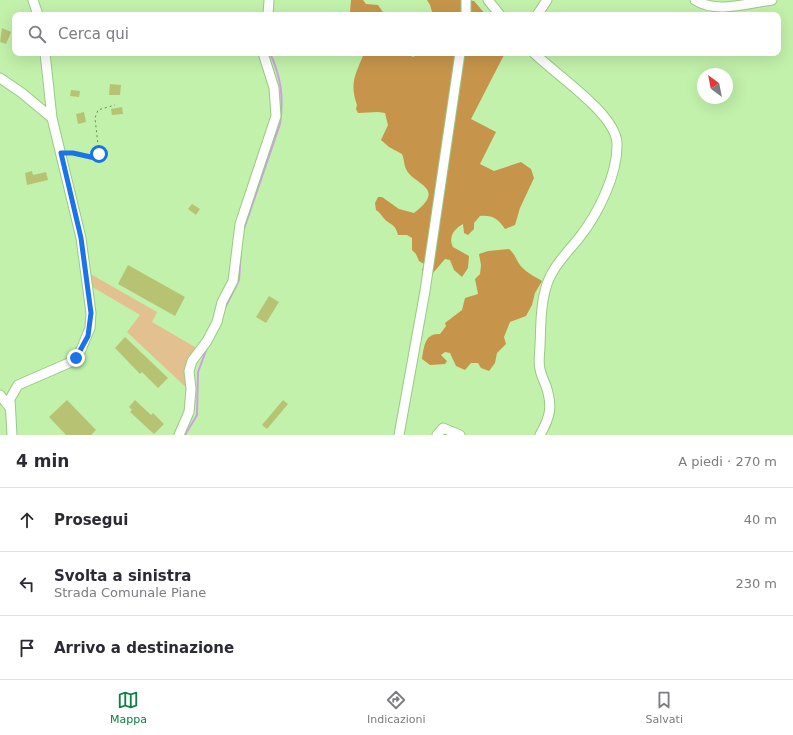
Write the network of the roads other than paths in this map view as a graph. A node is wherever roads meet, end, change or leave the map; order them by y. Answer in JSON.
{"nodes":[{"id":1,"x":33,"y":0,"type":"edge"},
{"id":2,"x":269,"y":0,"type":"edge"},
{"id":3,"x":472,"y":0,"type":"edge"},
{"id":4,"x":488,"y":0,"type":"edge"},
{"id":5,"x":547,"y":0,"type":"edge"},
{"id":6,"x":695,"y":0,"type":"edge"},
{"id":7,"x":772,"y":0,"type":"edge"},
{"id":8,"x":466,"y":8,"type":"edge"},
{"id":9,"x":37,"y":12,"type":"edge"},
{"id":10,"x":268,"y":12,"type":"edge"},
{"id":11,"x":498,"y":12,"type":"edge"},
{"id":12,"x":539,"y":12,"type":"edge"},
{"id":13,"x":45,"y":56,"type":"edge"},
{"id":14,"x":264,"y":56,"type":"edge"},
{"id":15,"x":460,"y":56,"type":"edge"},
{"id":16,"x":537,"y":56,"type":"edge"},
{"id":17,"x":0,"y":78,"type":"edge"},
{"id":18,"x":52,"y":118,"type":"junction"},
{"id":19,"x":0,"y":395,"type":"edge"},
{"id":20,"x":10,"y":408,"type":"junction"},
{"id":21,"x":12,"y":435,"type":"edge"},
{"id":22,"x":179,"y":435,"type":"edge"},
{"id":23,"x":399,"y":435,"type":"edge"},
{"id":24,"x":437,"y":435,"type":"edge"},
{"id":25,"x":460,"y":435,"type":"edge"},
{"id":26,"x":540,"y":435,"type":"edge"}],
"edges":[{"from":1,"to":9,"type":"street"},
{"from":2,"to":10,"type":"street"},
{"from":3,"to":8,"type":"street"},
{"from":4,"to":11,"type":"street"},
{"from":5,"to":12,"type":"street"},
{"from":6,"to":7,"type":"street"},
{"from":13,"to":18,"type":"street"},
{"from":14,"to":22,"type":"street"},
{"from":15,"to":23,"type":"street"},
{"from":16,"to":26,"type":"street"},
{"from":17,"to":18,"type":"street"},
{"from":18,"to":20,"type":"street"},
{"from":19,"to":20,"type":"street"},
{"from":20,"to":21,"type":"street"},
{"from":24,"to":25,"type":"street"}]}
